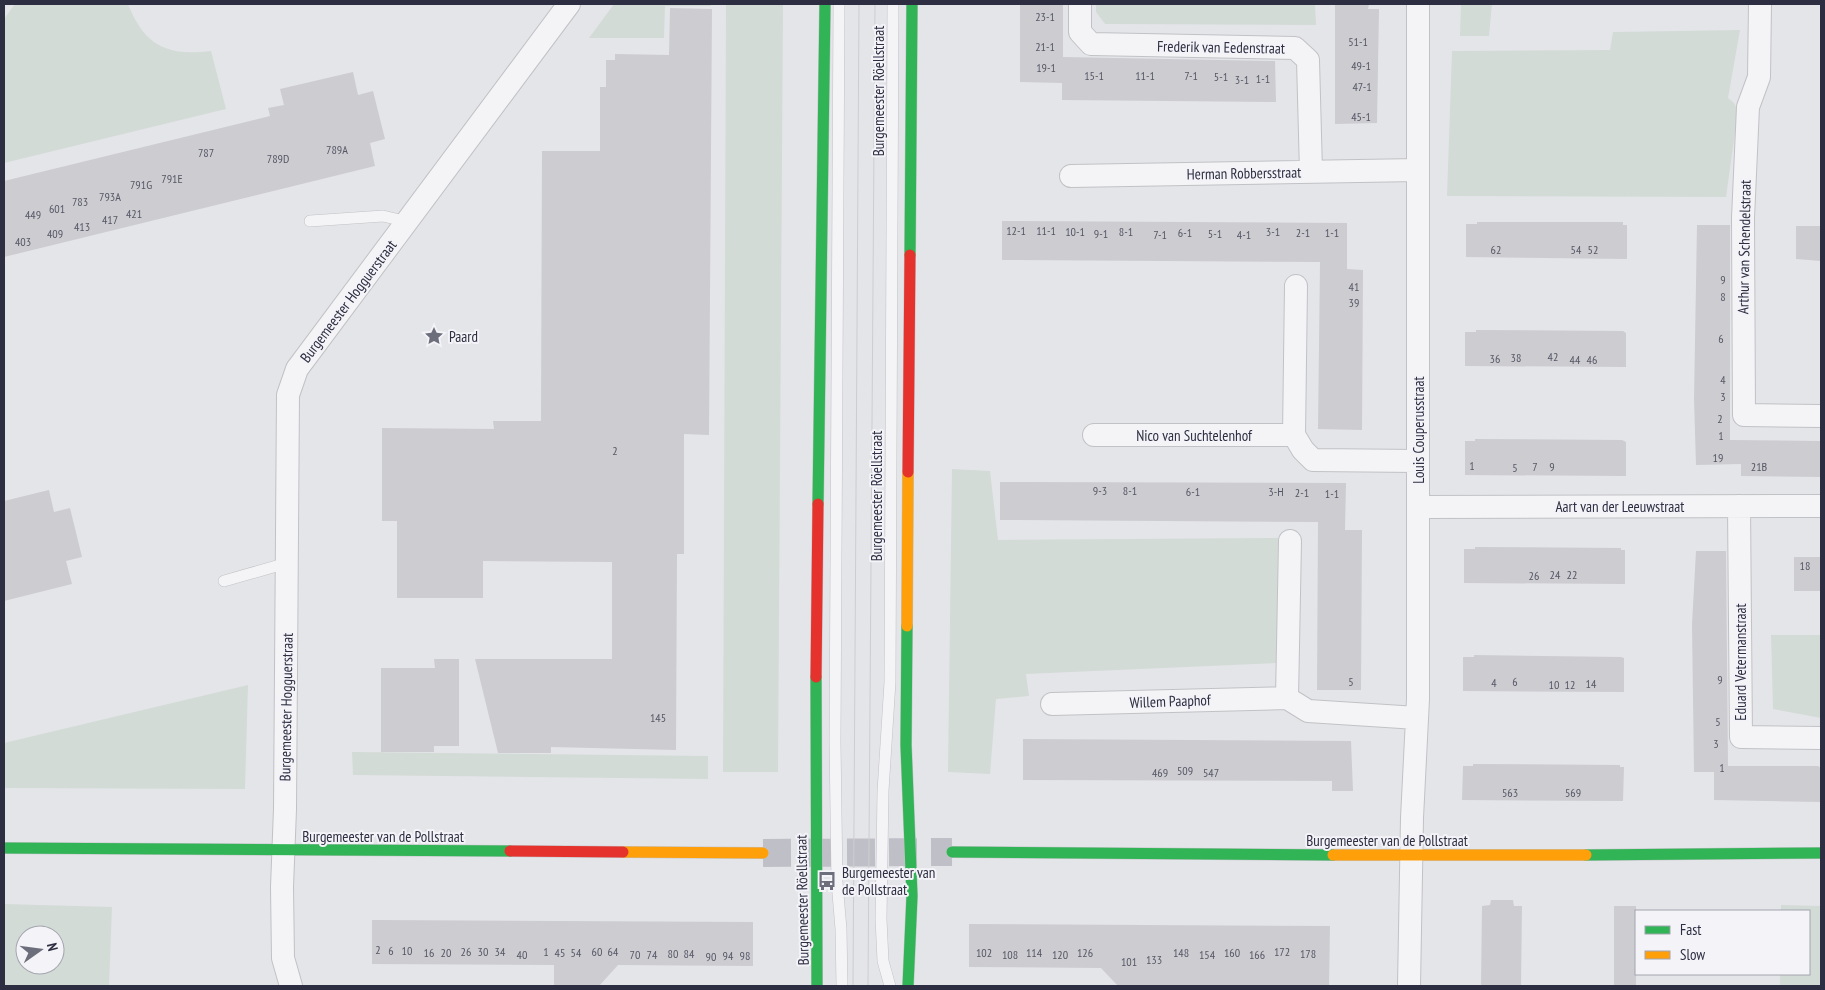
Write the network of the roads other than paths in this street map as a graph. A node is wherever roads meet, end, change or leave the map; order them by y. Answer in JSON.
{"nodes":[{"id":1,"x":569,"y":4,"type":"edge"},
{"id":2,"x":825,"y":4,"type":"edge"},
{"id":3,"x":839,"y":4,"type":"edge"},
{"id":4,"x":893,"y":4,"type":"edge"},
{"id":5,"x":912,"y":4,"type":"edge"},
{"id":6,"x":1080,"y":4,"type":"edge"},
{"id":7,"x":1418,"y":4,"type":"edge"},
{"id":8,"x":1760,"y":4,"type":"edge"},
{"id":9,"x":1418,"y":170,"type":"junction"},
{"id":10,"x":1311,"y":172,"type":"junction"},
{"id":11,"x":1071,"y":176,"type":"dead end"},
{"id":12,"x":310,"y":221,"type":"dead end"},
{"id":13,"x":408,"y":222,"type":"junction"},
{"id":14,"x":1296,"y":286,"type":"dead end"},
{"id":15,"x":1821,"y":416,"type":"edge"},
{"id":16,"x":1094,"y":435,"type":"dead end"},
{"id":17,"x":1294,"y":435,"type":"junction"},
{"id":18,"x":1418,"y":462,"type":"junction"},
{"id":19,"x":1739,"y":506,"type":"junction"},
{"id":20,"x":1821,"y":506,"type":"edge"},
{"id":21,"x":1418,"y":507,"type":"junction"},
{"id":22,"x":1290,"y":541,"type":"dead end"},
{"id":23,"x":288,"y":563,"type":"junction"},
{"id":24,"x":224,"y":582,"type":"dead end"},
{"id":25,"x":1287,"y":698,"type":"junction"},
{"id":26,"x":1052,"y":704,"type":"dead end"},
{"id":27,"x":1417,"y":718,"type":"junction"},
{"id":28,"x":1821,"y":738,"type":"edge"},
{"id":29,"x":4,"y":848,"type":"edge"},
{"id":30,"x":284,"y":851,"type":"junction"},
{"id":31,"x":952,"y":852,"type":"tunnel mouth"},
{"id":32,"x":763,"y":853,"type":"tunnel mouth"},
{"id":33,"x":1821,"y":853,"type":"edge"},
{"id":34,"x":1411,"y":856,"type":"junction"},
{"id":35,"x":291,"y":986,"type":"edge"},
{"id":36,"x":817,"y":986,"type":"edge"},
{"id":37,"x":843,"y":986,"type":"edge"},
{"id":38,"x":890,"y":986,"type":"edge"},
{"id":39,"x":908,"y":986,"type":"edge"},
{"id":40,"x":1409,"y":986,"type":"edge"}],
"edges":[{"from":1,"to":13,"type":"street","name":"Burgemeester Hogguerstraat"},
{"from":2,"to":36,"type":"main road","name":"Burgemeester Röellstraat"},
{"from":3,"to":37,"type":"lane"},
{"from":4,"to":38,"type":"lane","name":"Burgemeester Röellstraat"},
{"from":5,"to":39,"type":"main road"},
{"from":6,"to":10,"type":"street","name":"Frederik van Eedenstraat"},
{"from":7,"to":9,"type":"street","name":"Louis Couperusstraat"},
{"from":8,"to":15,"type":"street","name":"Arthur van Schendelstraat"},
{"from":9,"to":10,"type":"street","name":"Herman Robbersstraat"},
{"from":9,"to":18,"type":"street","name":"Louis Couperusstraat"},
{"from":10,"to":11,"type":"street","name":"Herman Robbersstraat"},
{"from":12,"to":13,"type":"lane","name":"Burgemeester Hogguerstraat"},
{"from":13,"to":23,"type":"street","name":"Burgemeester Hogguerstraat"},
{"from":14,"to":17,"type":"street"},
{"from":16,"to":17,"type":"street","name":"Nico van Suchtelenhof"},
{"from":17,"to":18,"type":"street"},
{"from":18,"to":21,"type":"street","name":"Louis Couperusstraat"},
{"from":19,"to":20,"type":"street","name":"Aart van der Leeuwstraat"},
{"from":19,"to":21,"type":"street","name":"Aart van der Leeuwstraat"},
{"from":19,"to":28,"type":"street","name":"Eduard Vetermanstraat"},
{"from":21,"to":27,"type":"street","name":"Louis Couperusstraat"},
{"from":22,"to":25,"type":"street"},
{"from":23,"to":24,"type":"lane"},
{"from":23,"to":30,"type":"street","name":"Burgemeester Hogguerstraat"},
{"from":25,"to":26,"type":"street","name":"Willem Paaphof"},
{"from":25,"to":27,"type":"street"},
{"from":27,"to":34,"type":"street","name":"Louis Couperusstraat"},
{"from":29,"to":30,"type":"main road","name":"Burgemeester van de Pollstraat"},
{"from":30,"to":32,"type":"main road","name":"Burgemeester van de Pollstraat"},
{"from":30,"to":35,"type":"street","name":"Burgemeester Hogguerstraat"},
{"from":31,"to":34,"type":"main road","name":"Burgemeester van de Pollstraat"},
{"from":33,"to":34,"type":"main road","name":"Burgemeester van de Pollstraat"},
{"from":34,"to":40,"type":"street","name":"Louis Couperusstraat"}]}
